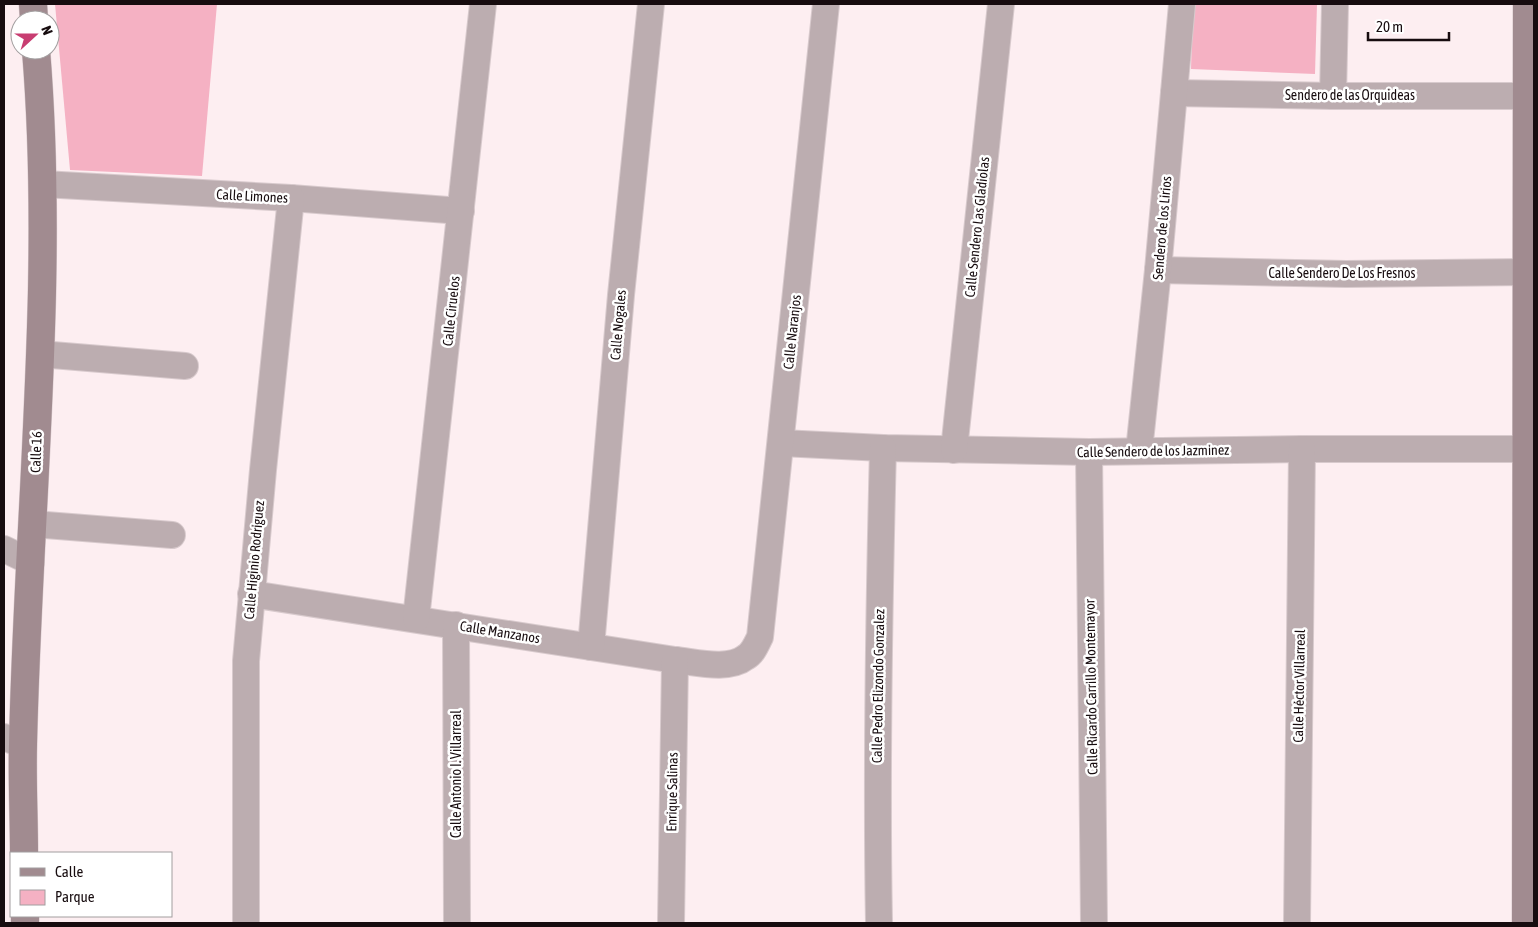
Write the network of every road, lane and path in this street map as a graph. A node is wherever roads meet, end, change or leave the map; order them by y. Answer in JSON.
{"nodes":[{"id":1,"x":483,"y":4,"type":"edge"},
{"id":2,"x":651,"y":4,"type":"edge"},
{"id":3,"x":826,"y":4,"type":"edge"},
{"id":4,"x":1001,"y":4,"type":"edge"},
{"id":5,"x":1182,"y":4,"type":"edge"},
{"id":6,"x":1334,"y":4,"type":"edge"},
{"id":7,"x":1529,"y":5,"type":"edge"},
{"id":8,"x":37,"y":60,"type":"edge"},
{"id":9,"x":1174,"y":93,"type":"junction"},
{"id":10,"x":1334,"y":96,"type":"junction"},
{"id":11,"x":1527,"y":96,"type":"junction"},
{"id":12,"x":43,"y":184,"type":"junction"},
{"id":13,"x":291,"y":198,"type":"junction"},
{"id":14,"x":462,"y":211,"type":"junction"},
{"id":15,"x":1158,"y":270,"type":"junction"},
{"id":16,"x":1526,"y":272,"type":"junction"},
{"id":17,"x":40,"y":354,"type":"junction"},
{"id":18,"x":185,"y":366,"type":"dead end"},
{"id":19,"x":780,"y":443,"type":"junction"},
{"id":20,"x":883,"y":448,"type":"junction"},
{"id":21,"x":1302,"y":449,"type":"junction"},
{"id":22,"x":1525,"y":449,"type":"junction"},
{"id":23,"x":954,"y":450,"type":"junction"},
{"id":24,"x":1139,"y":451,"type":"junction"},
{"id":25,"x":1089,"y":452,"type":"junction"},
{"id":26,"x":33,"y":524,"type":"junction"},
{"id":27,"x":172,"y":535,"type":"dead end"},
{"id":28,"x":4,"y":549,"type":"edge"},
{"id":29,"x":31,"y":562,"type":"junction"},
{"id":30,"x":251,"y":594,"type":"junction"},
{"id":31,"x":416,"y":618,"type":"junction"},
{"id":32,"x":456,"y":625,"type":"junction"},
{"id":33,"x":591,"y":647,"type":"junction"},
{"id":34,"x":748,"y":657,"type":"joint"},
{"id":35,"x":675,"y":660,"type":"junction"},
{"id":36,"x":13,"y":741,"type":"edge"},
{"id":37,"x":24,"y":852,"type":"edge"},
{"id":38,"x":246,"y":923,"type":"edge"},
{"id":39,"x":457,"y":923,"type":"edge"},
{"id":40,"x":671,"y":923,"type":"edge"},
{"id":41,"x":879,"y":923,"type":"edge"},
{"id":42,"x":1094,"y":923,"type":"edge"},
{"id":43,"x":1297,"y":923,"type":"edge"},
{"id":44,"x":1526,"y":923,"type":"edge"}],
"edges":[{"from":1,"to":14,"type":"street","name":"Calle Ciruelos"},
{"from":2,"to":33,"type":"street","name":"Calle Nogales"},
{"from":3,"to":19,"type":"street","name":"Calle Naranjos"},
{"from":4,"to":23,"type":"street","name":"Calle Sendero Las Gladiolas"},
{"from":5,"to":9,"type":"street","name":"Sendero de los Lirios"},
{"from":6,"to":10,"type":"street"},
{"from":7,"to":11,"type":"street"},
{"from":8,"to":12,"type":"street","name":"Calle 16"},
{"from":9,"to":10,"type":"street","name":"Sendero de las Orquideas"},
{"from":9,"to":15,"type":"street","name":"Sendero de los Lirios"},
{"from":10,"to":11,"type":"street","name":"Sendero de las Orquideas"},
{"from":11,"to":16,"type":"street"},
{"from":12,"to":13,"type":"street","name":"Calle Limones"},
{"from":12,"to":17,"type":"street","name":"Calle 16"},
{"from":13,"to":14,"type":"street","name":"Calle Limones"},
{"from":13,"to":30,"type":"street","name":"Calle Higinio Rodriguez"},
{"from":14,"to":31,"type":"street","name":"Calle Ciruelos"},
{"from":15,"to":16,"type":"street","name":"Calle Sendero De Los Fresnos"},
{"from":15,"to":24,"type":"street","name":"Sendero de los Lirios"},
{"from":16,"to":22,"type":"street"},
{"from":17,"to":18,"type":"street"},
{"from":17,"to":26,"type":"street","name":"Calle 16"},
{"from":19,"to":20,"type":"street","name":"Calle Sendero de los Jazminez"},
{"from":19,"to":34,"type":"street","name":"Calle Naranjos"},
{"from":20,"to":23,"type":"street","name":"Calle Sendero de los Jazminez"},
{"from":20,"to":41,"type":"street","name":"Calle Pedro Elizondo Gonzalez"},
{"from":21,"to":22,"type":"street","name":"Calle Sendero de los Jazminez"},
{"from":21,"to":24,"type":"street","name":"Calle Sendero de los Jazminez"},
{"from":21,"to":43,"type":"street","name":"Calle Héctor Villarreal"},
{"from":22,"to":44,"type":"street"},
{"from":23,"to":25,"type":"street","name":"Calle Sendero de los Jazminez"},
{"from":24,"to":25,"type":"street","name":"Calle Sendero de los Jazminez"},
{"from":25,"to":42,"type":"street","name":"Calle Ricardo Carrillo Montemayor"},
{"from":26,"to":27,"type":"street"},
{"from":26,"to":29,"type":"street","name":"Calle 16"},
{"from":28,"to":29,"type":"street"},
{"from":29,"to":36,"type":"street","name":"Calle 16"},
{"from":30,"to":31,"type":"street","name":"Calle Manzanos"},
{"from":30,"to":38,"type":"street","name":"Calle Higinio Rodriguez"},
{"from":31,"to":32,"type":"street","name":"Calle Manzanos"},
{"from":32,"to":33,"type":"street","name":"Calle Manzanos"},
{"from":32,"to":39,"type":"street","name":"Calle Antonio I. Villarreal"},
{"from":33,"to":35,"type":"street","name":"Calle Manzanos"},
{"from":34,"to":35,"type":"street","name":"Calle Manzanos"},
{"from":35,"to":40,"type":"street","name":"Enrique Salinas"},
{"from":36,"to":37,"type":"street","name":"Calle 16"}]}
